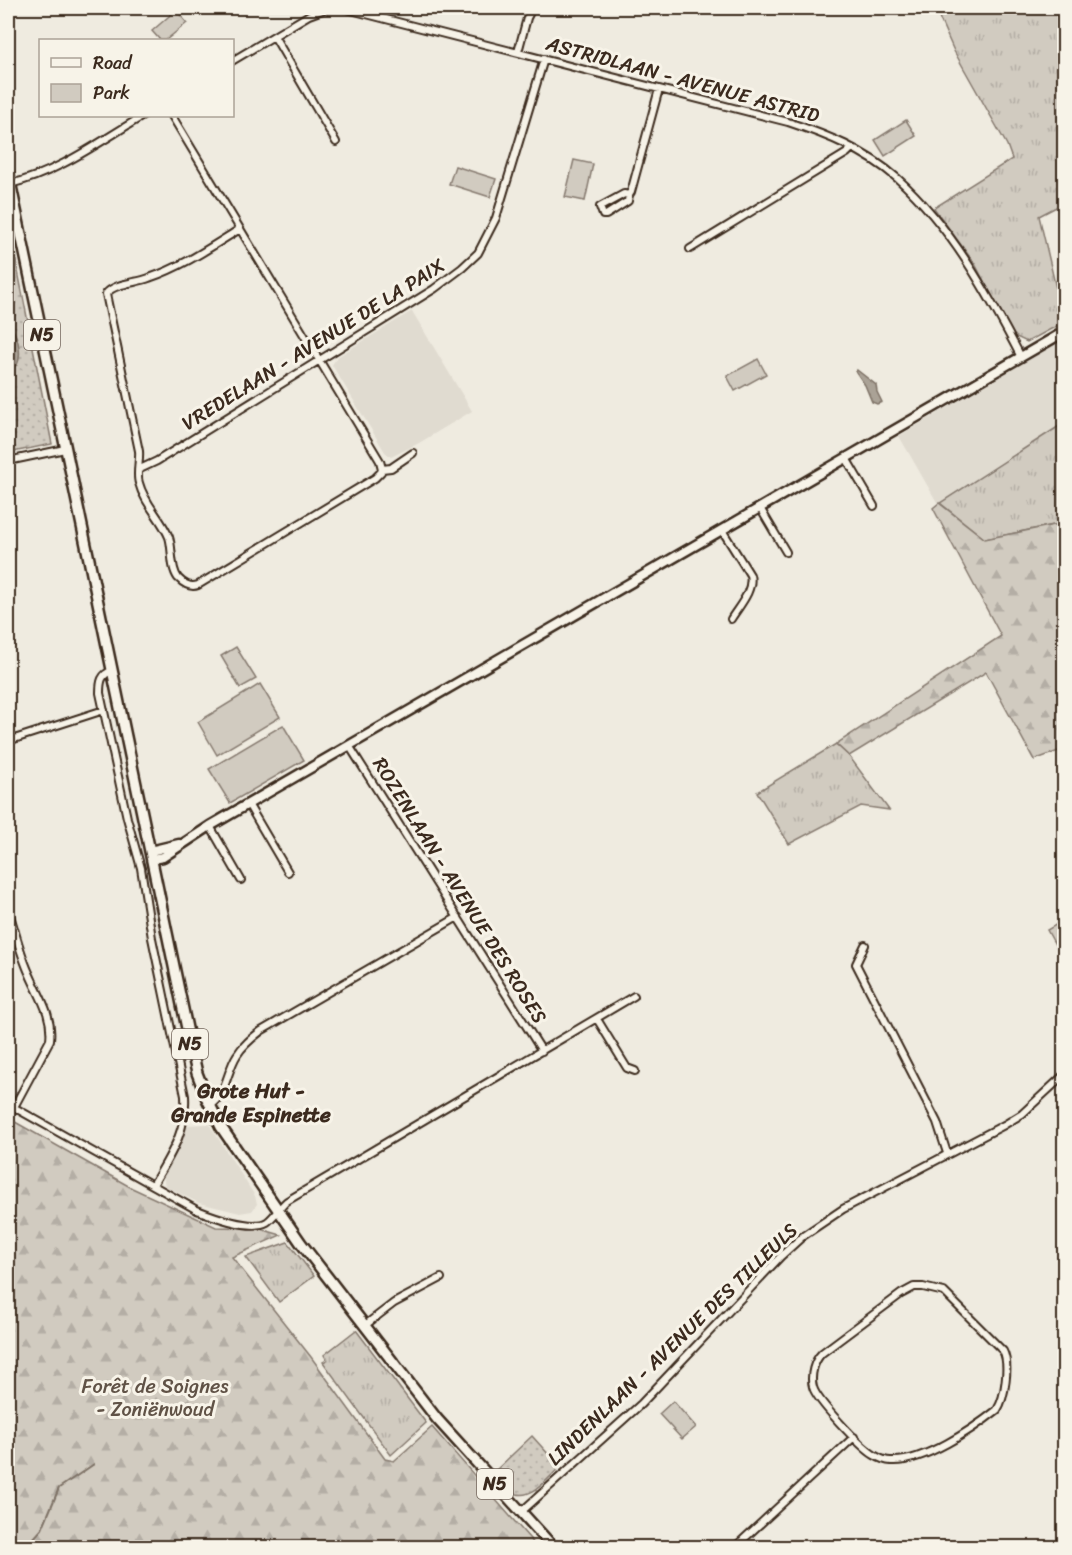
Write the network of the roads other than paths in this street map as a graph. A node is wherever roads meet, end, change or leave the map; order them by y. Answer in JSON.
{"nodes":[{"id":1,"x":328,"y":8,"type":"edge"},
{"id":2,"x":343,"y":8,"type":"edge"},
{"id":3,"x":532,"y":8,"type":"edge"},
{"id":4,"x":273,"y":36,"type":"junction"},
{"id":5,"x":518,"y":52,"type":"junction"},
{"id":6,"x":544,"y":59,"type":"junction"},
{"id":7,"x":234,"y":60,"type":"edge"},
{"id":8,"x":659,"y":89,"type":"junction"},
{"id":9,"x":141,"y":117,"type":"edge"},
{"id":10,"x":173,"y":117,"type":"edge"},
{"id":11,"x":336,"y":142,"type":"dead end"},
{"id":12,"x":852,"y":148,"type":"junction"},
{"id":13,"x":8,"y":172,"type":"edge"},
{"id":14,"x":10,"y":184,"type":"junction"},
{"id":15,"x":629,"y":195,"type":"junction"},
{"id":16,"x":12,"y":211,"type":"edge"},
{"id":17,"x":18,"y":221,"type":"junction"},
{"id":18,"x":8,"y":223,"type":"edge"},
{"id":19,"x":240,"y":229,"type":"junction"},
{"id":20,"x":690,"y":249,"type":"dead end"},
{"id":21,"x":1065,"y":332,"type":"edge"},
{"id":22,"x":1021,"y":357,"type":"junction"},
{"id":23,"x":320,"y":360,"type":"junction"},
{"id":24,"x":65,"y":449,"type":"junction"},
{"id":25,"x":413,"y":453,"type":"dead end"},
{"id":26,"x":846,"y":458,"type":"junction"},
{"id":27,"x":8,"y":461,"type":"edge"},
{"id":28,"x":140,"y":469,"type":"junction"},
{"id":29,"x":382,"y":469,"type":"junction"},
{"id":30,"x":874,"y":506,"type":"dead end"},
{"id":31,"x":760,"y":508,"type":"junction"},
{"id":32,"x":722,"y":530,"type":"junction"},
{"id":33,"x":786,"y":552,"type":"dead end"},
{"id":34,"x":731,"y":619,"type":"dead end"},
{"id":35,"x":112,"y":671,"type":"junction"},
{"id":36,"x":104,"y":710,"type":"junction"},
{"id":37,"x":8,"y":741,"type":"edge"},
{"id":38,"x":350,"y":747,"type":"junction"},
{"id":39,"x":248,"y":804,"type":"junction"},
{"id":40,"x":210,"y":826,"type":"junction"},
{"id":41,"x":151,"y":855,"type":"junction"},
{"id":42,"x":288,"y":872,"type":"dead end"},
{"id":43,"x":241,"y":880,"type":"dead end"},
{"id":44,"x":8,"y":909,"type":"edge"},
{"id":45,"x":458,"y":916,"type":"junction"},
{"id":46,"x":866,"y":945,"type":"dead end"},
{"id":47,"x":634,"y":996,"type":"dead end"},
{"id":48,"x":597,"y":1019,"type":"junction"},
{"id":49,"x":542,"y":1051,"type":"junction"},
{"id":50,"x":635,"y":1071,"type":"dead end"},
{"id":51,"x":1065,"y":1075,"type":"edge"},
{"id":52,"x":11,"y":1105,"type":"edge"},
{"id":53,"x":210,"y":1105,"type":"junction"},
{"id":54,"x":947,"y":1153,"type":"junction"},
{"id":55,"x":153,"y":1185,"type":"junction"},
{"id":56,"x":278,"y":1210,"type":"junction"},
{"id":57,"x":441,"y":1278,"type":"dead end"},
{"id":58,"x":364,"y":1326,"type":"junction"},
{"id":59,"x":854,"y":1437,"type":"junction"},
{"id":60,"x":521,"y":1512,"type":"junction"},
{"id":61,"x":554,"y":1548,"type":"edge"},
{"id":62,"x":734,"y":1548,"type":"edge"}],
"edges":[{"from":1,"to":4,"type":"street"},
{"from":2,"to":5,"type":"street","name":"ASTRIDLAAN - AVENUE ASTRID"},
{"from":3,"to":5,"type":"street"},
{"from":4,"to":7,"type":"street"},
{"from":4,"to":11,"type":"street"},
{"from":5,"to":6,"type":"street","name":"ASTRIDLAAN - AVENUE ASTRID"},
{"from":6,"to":8,"type":"street","name":"ASTRIDLAAN - AVENUE ASTRID"},
{"from":6,"to":23,"type":"street","name":"VREDELAAN - AVENUE DE LA PAIX"},
{"from":8,"to":12,"type":"street","name":"ASTRIDLAAN - AVENUE ASTRID"},
{"from":8,"to":15,"type":"street"},
{"from":9,"to":14,"type":"street"},
{"from":10,"to":19,"type":"street"},
{"from":12,"to":20,"type":"street"},
{"from":12,"to":22,"type":"street","name":"ASTRIDLAAN - AVENUE ASTRID"},
{"from":13,"to":14,"type":"main road","number":"N5"},
{"from":14,"to":16,"type":"main road","number":"N5"},
{"from":15,"to":15,"type":"street"},
{"from":16,"to":17,"type":"main road","number":"N5"},
{"from":17,"to":18,"type":"street"},
{"from":17,"to":24,"type":"main road","number":"N5"},
{"from":19,"to":23,"type":"street"},
{"from":19,"to":28,"type":"street"},
{"from":21,"to":22,"type":"street"},
{"from":22,"to":26,"type":"street"},
{"from":23,"to":28,"type":"street","name":"VREDELAAN - AVENUE DE LA PAIX"},
{"from":23,"to":29,"type":"street"},
{"from":24,"to":27,"type":"street"},
{"from":24,"to":35,"type":"main road","number":"N5"},
{"from":25,"to":29,"type":"street"},
{"from":26,"to":30,"type":"street"},
{"from":26,"to":31,"type":"street"},
{"from":28,"to":29,"type":"street"},
{"from":31,"to":32,"type":"street"},
{"from":31,"to":33,"type":"street"},
{"from":32,"to":34,"type":"street"},
{"from":32,"to":38,"type":"street"},
{"from":35,"to":36,"type":"street"},
{"from":35,"to":41,"type":"main road","number":"N5"},
{"from":36,"to":37,"type":"street"},
{"from":36,"to":55,"type":"street"},
{"from":38,"to":39,"type":"street"},
{"from":38,"to":45,"type":"street","name":"ROZENLAAN - AVENUE DES ROSES"},
{"from":39,"to":40,"type":"street"},
{"from":39,"to":42,"type":"street"},
{"from":40,"to":41,"type":"street"},
{"from":40,"to":43,"type":"street"},
{"from":41,"to":53,"type":"main road","number":"N5"},
{"from":44,"to":52,"type":"street"},
{"from":45,"to":49,"type":"street","name":"ROZENLAAN - AVENUE DES ROSES"},
{"from":45,"to":53,"type":"street"},
{"from":46,"to":54,"type":"street"},
{"from":47,"to":48,"type":"street"},
{"from":48,"to":49,"type":"street"},
{"from":48,"to":50,"type":"street"},
{"from":49,"to":56,"type":"street"},
{"from":51,"to":54,"type":"street","name":"LINDENLAAN - AVENUE DES TILLEULS"},
{"from":52,"to":55,"type":"street"},
{"from":53,"to":56,"type":"main road","number":"N5"},
{"from":54,"to":60,"type":"street","name":"LINDENLAAN - AVENUE DES TILLEULS"},
{"from":55,"to":56,"type":"street"},
{"from":56,"to":58,"type":"main road","number":"N5"},
{"from":57,"to":58,"type":"street"},
{"from":58,"to":60,"type":"main road","number":"N5"},
{"from":59,"to":59,"type":"street"},
{"from":59,"to":62,"type":"street"},
{"from":60,"to":61,"type":"main road","number":"N5"}]}
